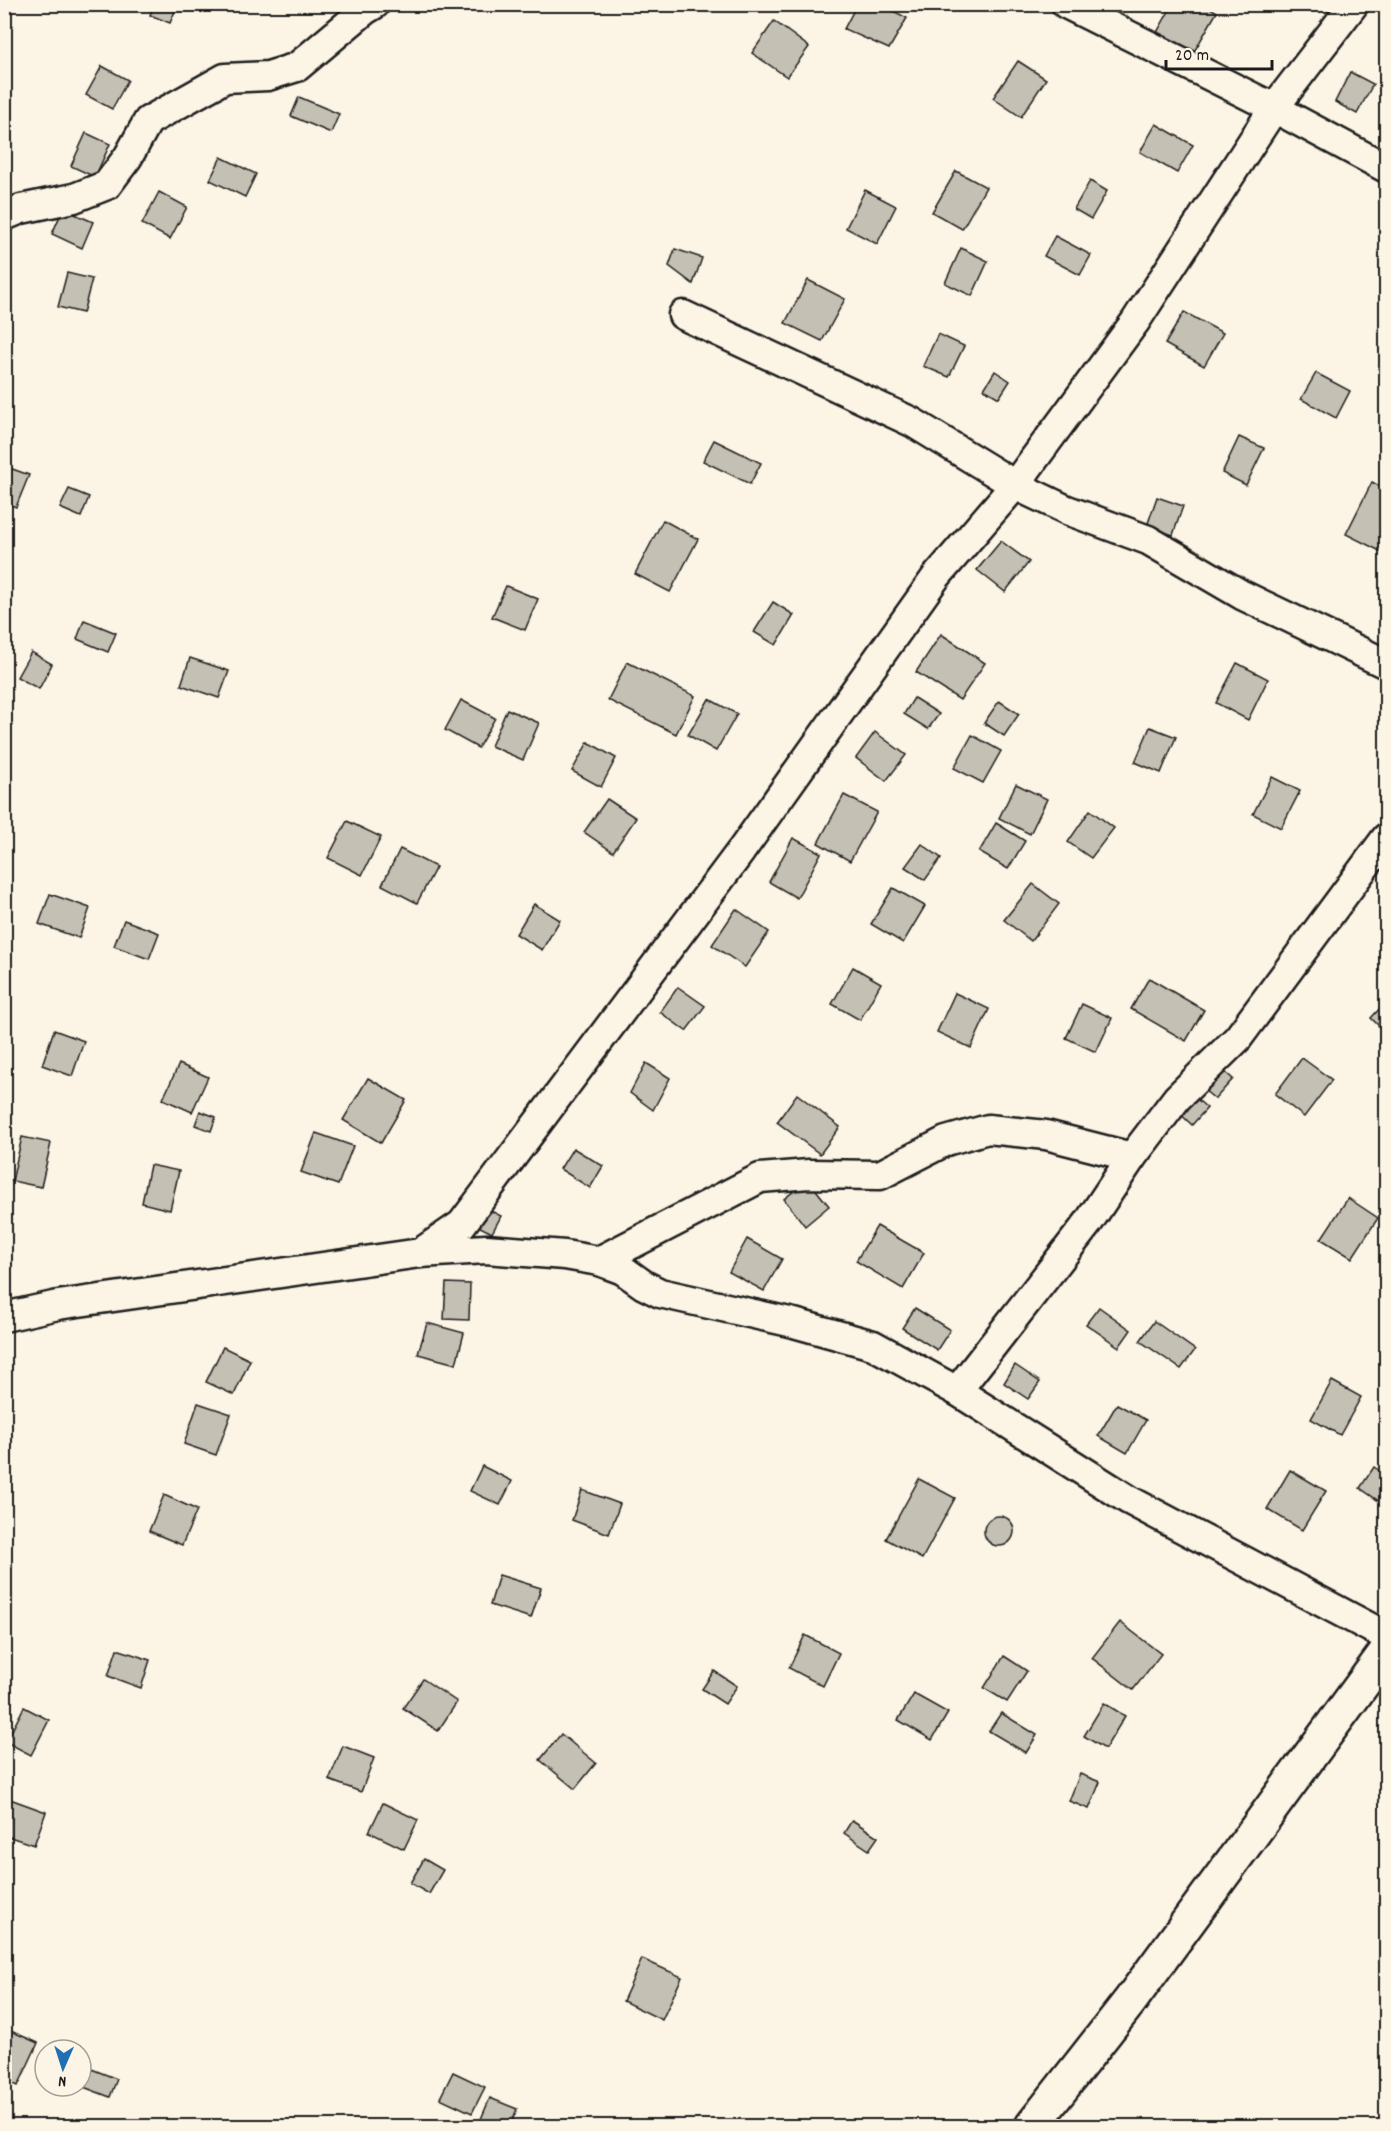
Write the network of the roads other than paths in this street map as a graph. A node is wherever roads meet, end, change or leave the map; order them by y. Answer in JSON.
{"nodes":[{"id":1,"x":375,"y":4,"type":"edge"},
{"id":2,"x":1066,"y":4,"type":"edge"},
{"id":3,"x":1354,"y":4,"type":"edge"},
{"id":4,"x":1275,"y":108,"type":"junction"},
{"id":5,"x":1386,"y":168,"type":"edge"},
{"id":6,"x":4,"y":216,"type":"edge"},
{"id":7,"x":683,"y":315,"type":"dead end"},
{"id":8,"x":1015,"y":485,"type":"junction"},
{"id":9,"x":1386,"y":664,"type":"edge"},
{"id":10,"x":1386,"y":838,"type":"edge"},
{"id":11,"x":1132,"y":1157,"type":"junction"},
{"id":12,"x":420,"y":1252,"type":"junction"},
{"id":13,"x":599,"y":1261,"type":"junction"},
{"id":14,"x":4,"y":1317,"type":"edge"},
{"id":15,"x":957,"y":1391,"type":"junction"},
{"id":16,"x":1386,"y":1636,"type":"edge"},
{"id":17,"x":1386,"y":1652,"type":"edge"},
{"id":18,"x":1032,"y":2127,"type":"edge"}],
"edges":[{"from":1,"to":6,"type":"street"},
{"from":2,"to":4,"type":"street"},
{"from":3,"to":4,"type":"street"},
{"from":4,"to":5,"type":"street"},
{"from":4,"to":8,"type":"street"},
{"from":7,"to":8,"type":"street"},
{"from":8,"to":9,"type":"street"},
{"from":8,"to":12,"type":"street"},
{"from":10,"to":11,"type":"street"},
{"from":11,"to":13,"type":"street"},
{"from":11,"to":15,"type":"street"},
{"from":12,"to":13,"type":"street"},
{"from":12,"to":14,"type":"street"},
{"from":13,"to":15,"type":"street"},
{"from":15,"to":16,"type":"street"},
{"from":17,"to":18,"type":"main road"}]}
